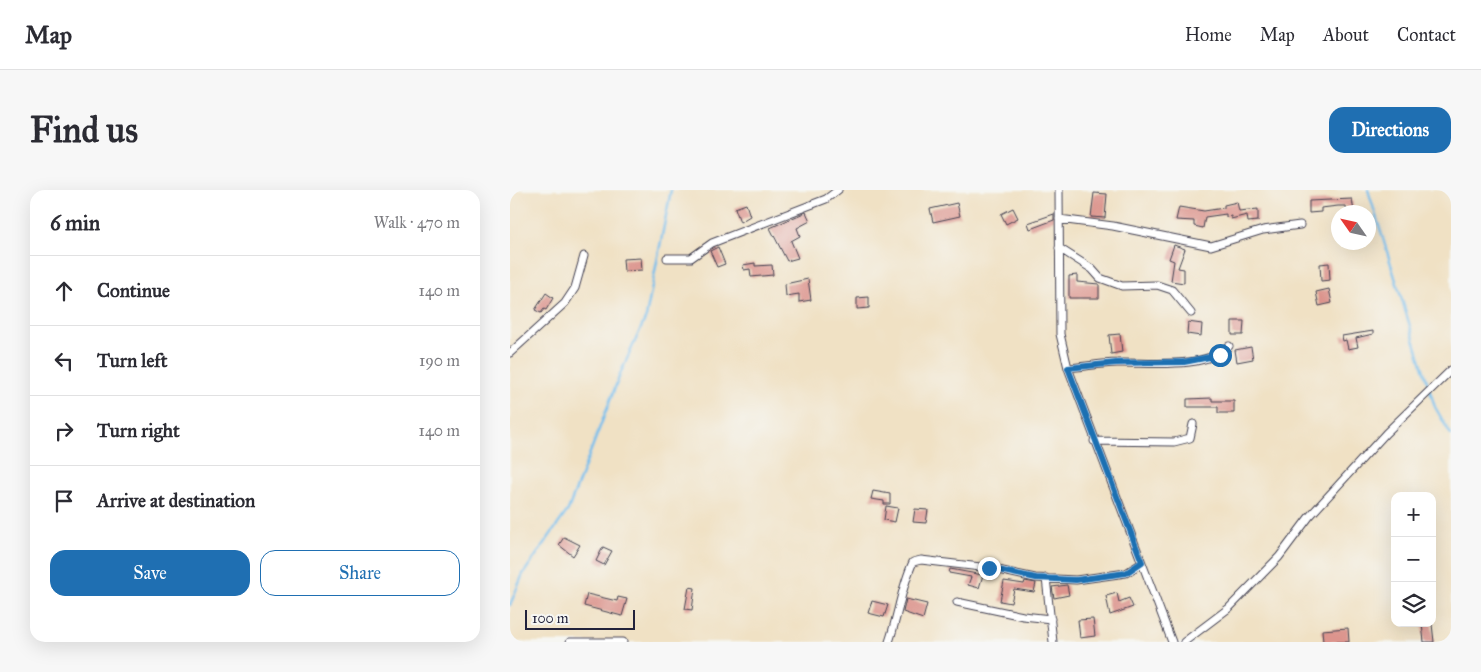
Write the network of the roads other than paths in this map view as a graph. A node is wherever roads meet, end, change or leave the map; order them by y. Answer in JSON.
{"nodes":[{"id":1,"x":838,"y":190,"type":"edge"},
{"id":2,"x":1059,"y":190,"type":"edge"},
{"id":3,"x":1059,"y":219,"type":"junction"},
{"id":4,"x":1300,"y":225,"type":"dead end"},
{"id":5,"x":1059,"y":248,"type":"junction"},
{"id":6,"x":584,"y":256,"type":"dead end"},
{"id":7,"x":667,"y":258,"type":"dead end"},
{"id":8,"x":1191,"y":313,"type":"dead end"},
{"id":9,"x":1229,"y":346,"type":"dead end"},
{"id":10,"x":510,"y":353,"type":"edge"},
{"id":11,"x":1068,"y":368,"type":"junction"},
{"id":12,"x":1451,"y":370,"type":"edge"},
{"id":13,"x":1193,"y":424,"type":"dead end"},
{"id":14,"x":1094,"y":441,"type":"junction"},
{"id":15,"x":1142,"y":562,"type":"junction"},
{"id":16,"x":1046,"y":578,"type":"junction"},
{"id":17,"x":957,"y":602,"type":"dead end"},
{"id":18,"x":1051,"y":618,"type":"junction"},
{"id":19,"x":570,"y":642,"type":"edge"},
{"id":20,"x":623,"y":642,"type":"edge"},
{"id":21,"x":888,"y":642,"type":"edge"},
{"id":22,"x":1053,"y":642,"type":"edge"},
{"id":23,"x":1172,"y":642,"type":"edge"},
{"id":24,"x":1184,"y":642,"type":"edge"}],
"edges":[{"from":1,"to":7,"type":"street"},
{"from":2,"to":3,"type":"street"},
{"from":3,"to":4,"type":"street"},
{"from":3,"to":5,"type":"street"},
{"from":5,"to":8,"type":"street"},
{"from":5,"to":11,"type":"street"},
{"from":6,"to":10,"type":"street"},
{"from":9,"to":11,"type":"street"},
{"from":11,"to":14,"type":"street"},
{"from":12,"to":24,"type":"street"},
{"from":13,"to":14,"type":"street"},
{"from":14,"to":15,"type":"street"},
{"from":15,"to":16,"type":"street"},
{"from":15,"to":23,"type":"street"},
{"from":16,"to":18,"type":"street"},
{"from":16,"to":21,"type":"street"},
{"from":17,"to":18,"type":"street"},
{"from":18,"to":22,"type":"street"},
{"from":19,"to":20,"type":"street"}]}
